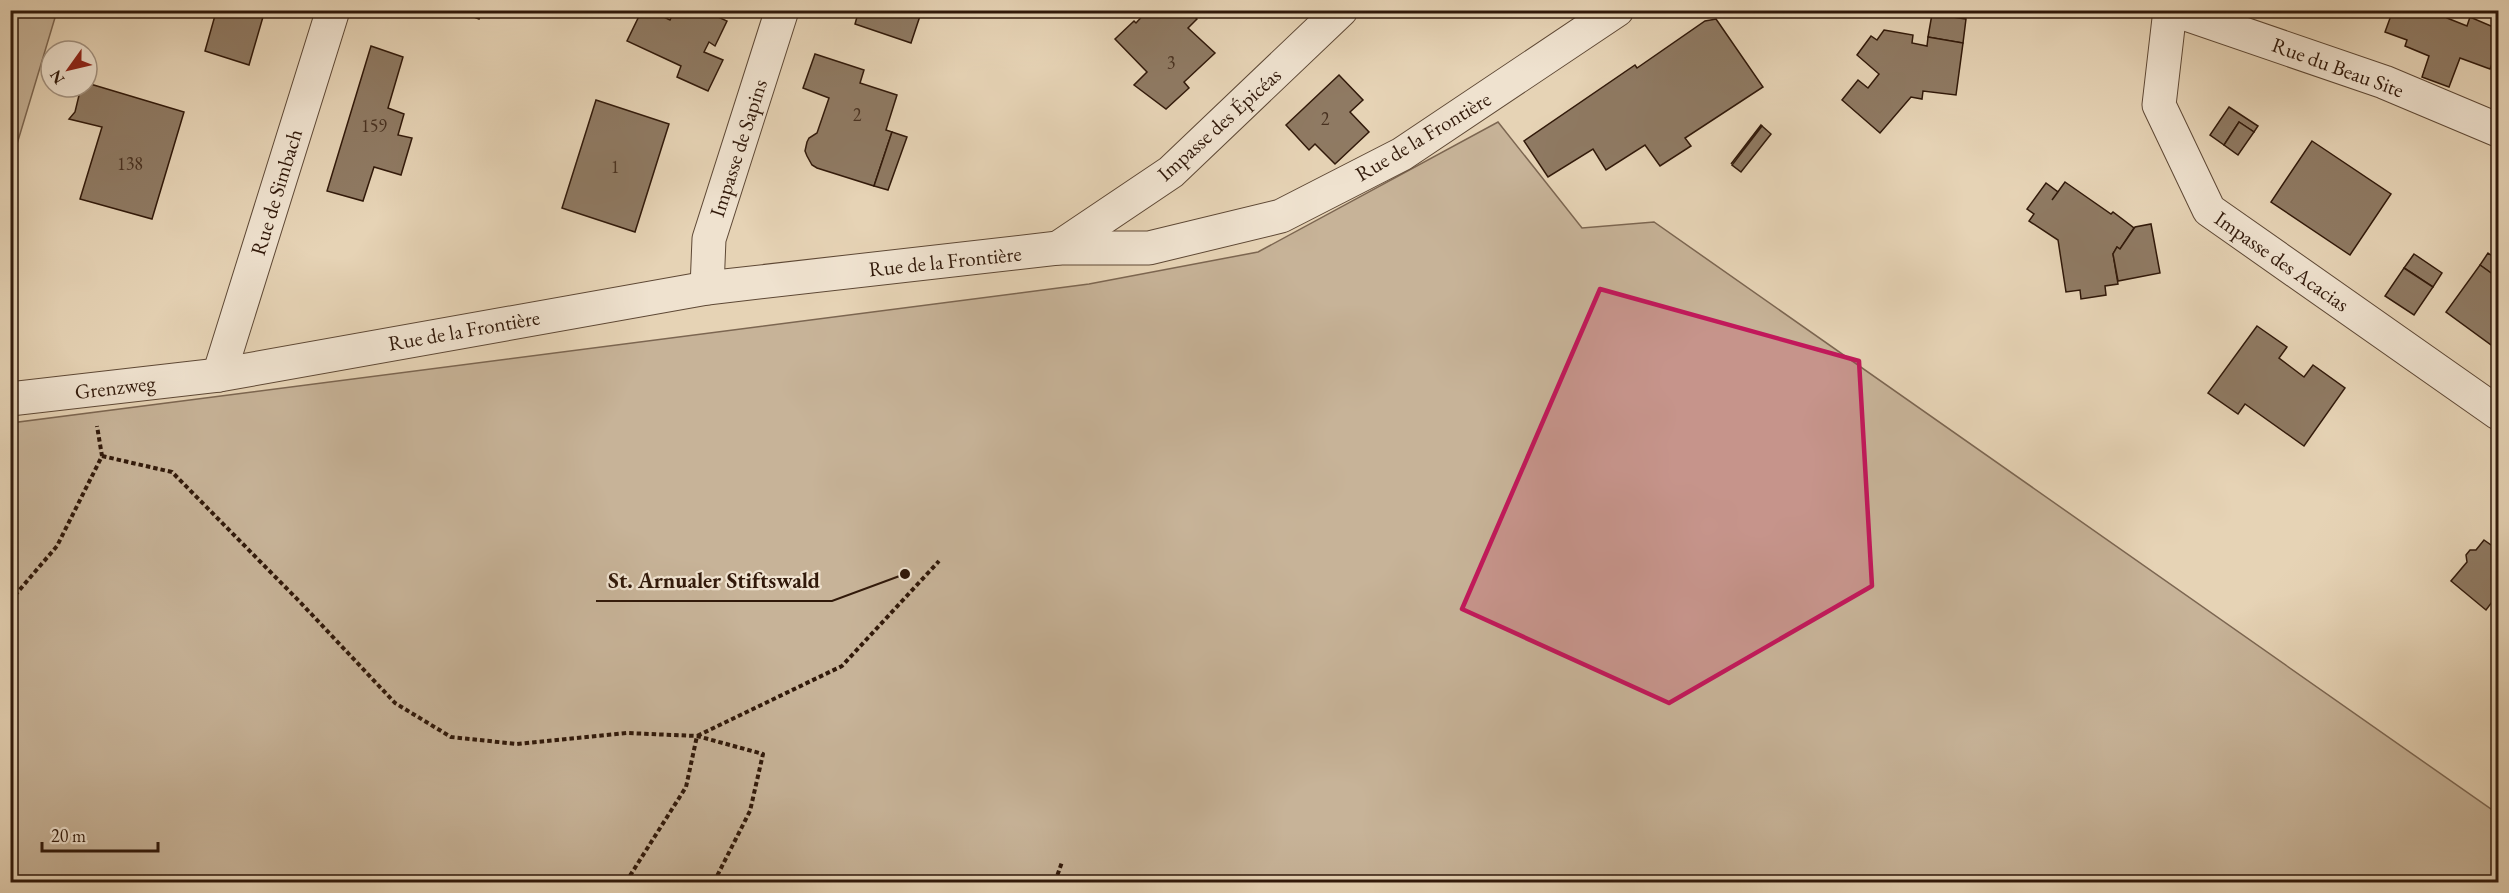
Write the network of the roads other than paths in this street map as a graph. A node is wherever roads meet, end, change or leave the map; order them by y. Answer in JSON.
{"nodes":[{"id":1,"x":333,"y":10,"type":"edge"},
{"id":2,"x":782,"y":10,"type":"edge"},
{"id":3,"x":1341,"y":10,"type":"edge"},
{"id":4,"x":1617,"y":10,"type":"edge"},
{"id":5,"x":2170,"y":10,"type":"edge"},
{"id":6,"x":2174,"y":10,"type":"edge"},
{"id":7,"x":2499,"y":130,"type":"edge"},
{"id":8,"x":1058,"y":248,"type":"junction"},
{"id":9,"x":707,"y":288,"type":"junction"},
{"id":10,"x":219,"y":375,"type":"junction"},
{"id":11,"x":10,"y":399,"type":"edge"},
{"id":12,"x":2499,"y":413,"type":"edge"}],
"edges":[{"from":1,"to":10,"type":"street","name":"Rue de Simbach"},
{"from":2,"to":9,"type":"street","name":"Impasse de Sapins"},
{"from":3,"to":8,"type":"street","name":"Impasse des Épicéas"},
{"from":4,"to":8,"type":"street","name":"Rue de la Frontière"},
{"from":5,"to":12,"type":"street","name":"Impasse des Acacias"},
{"from":6,"to":7,"type":"street","name":"Rue du Beau Site"},
{"from":8,"to":9,"type":"street","name":"Rue de la Frontière"},
{"from":9,"to":10,"type":"street","name":"Rue de la Frontière"},
{"from":10,"to":11,"type":"street","name":"Grenzweg"}]}
